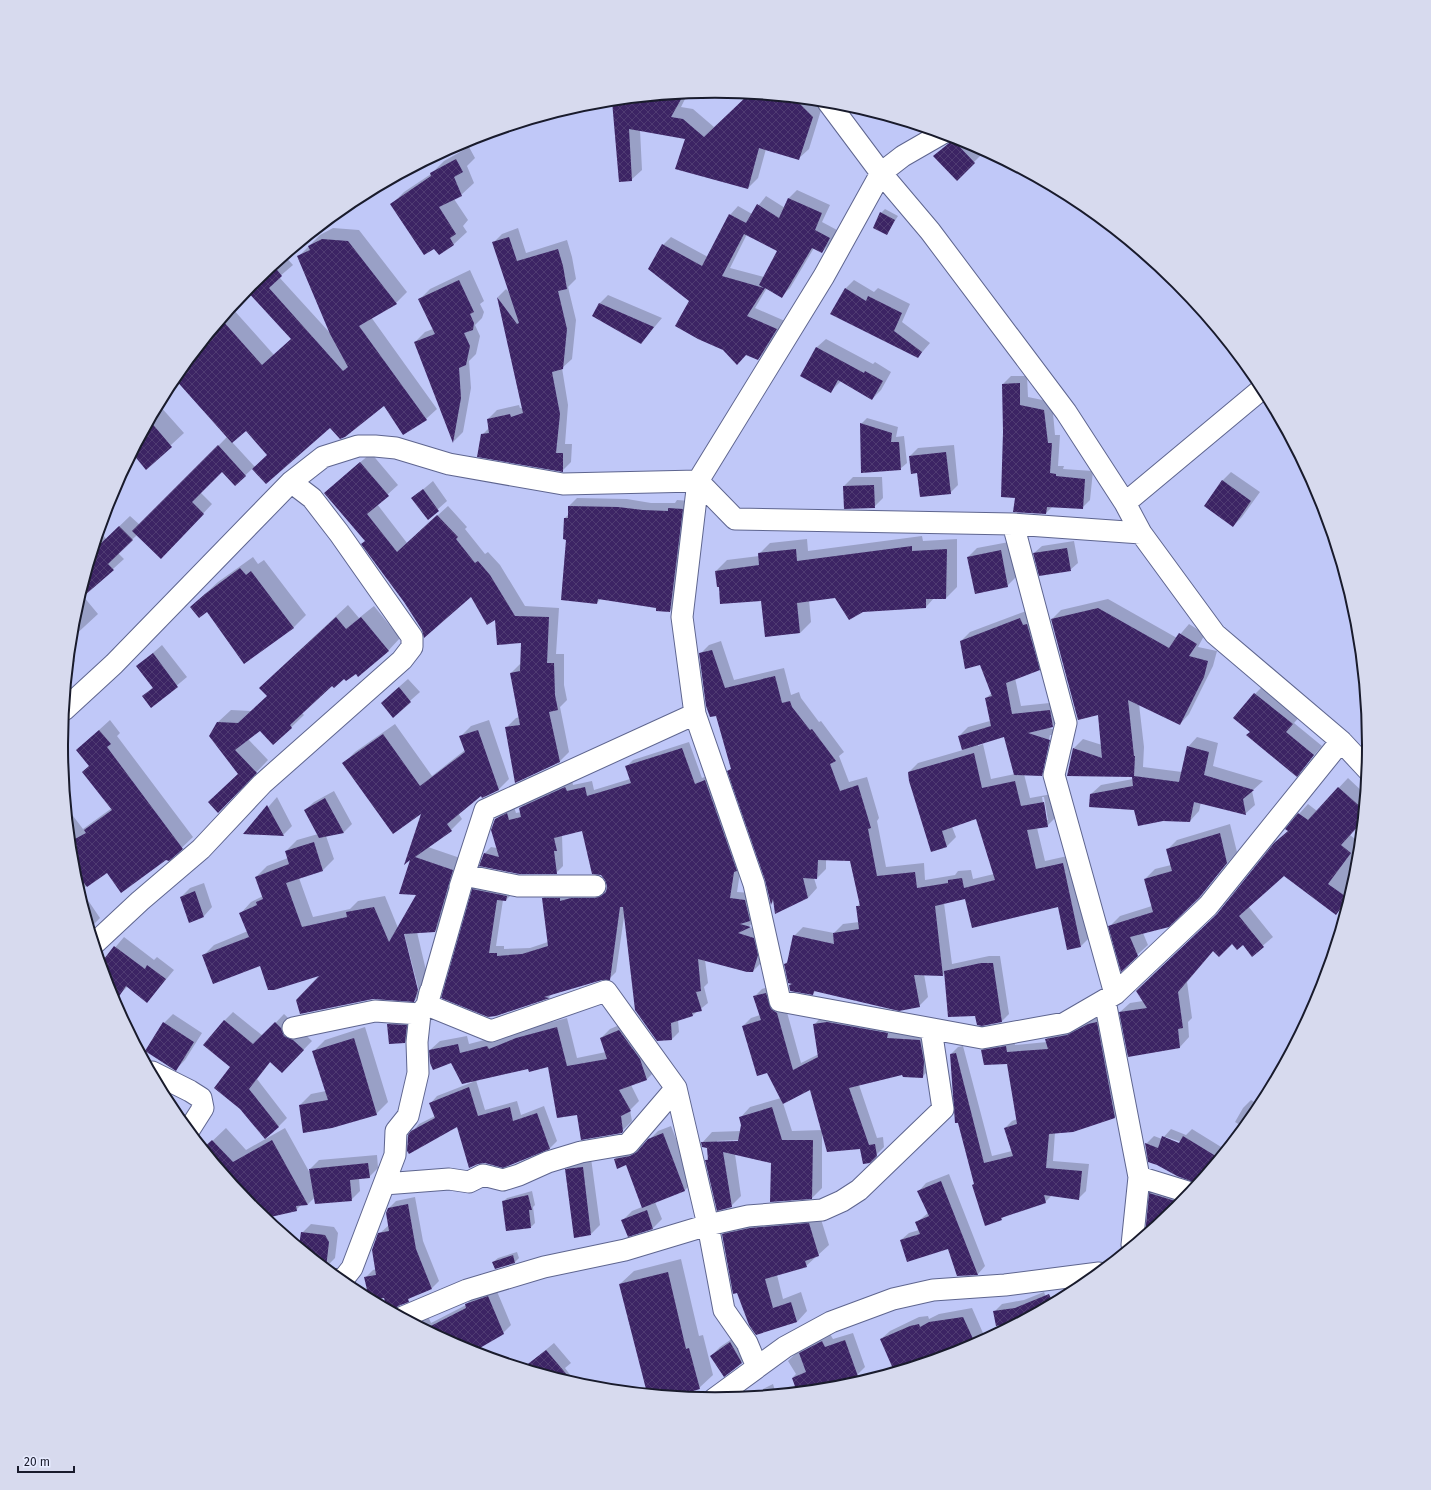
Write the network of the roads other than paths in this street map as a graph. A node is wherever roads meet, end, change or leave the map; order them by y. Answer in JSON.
{"nodes":[{"id":1,"x":833,"y":108,"type":"edge"},
{"id":2,"x":937,"y":137,"type":"edge"},
{"id":3,"x":881,"y":173,"type":"junction"},
{"id":4,"x":1258,"y":392,"type":"edge"},
{"id":5,"x":698,"y":481,"type":"junction"},
{"id":6,"x":291,"y":482,"type":"junction"},
{"id":7,"x":1125,"y":502,"type":"junction"},
{"id":8,"x":1013,"y":524,"type":"junction"},
{"id":9,"x":1141,"y":533,"type":"junction"},
{"id":10,"x":69,"y":705,"type":"edge"},
{"id":11,"x":695,"y":714,"type":"junction"},
{"id":12,"x":1341,"y":740,"type":"junction"},
{"id":13,"x":1363,"y":764,"type":"edge"},
{"id":14,"x":464,"y":875,"type":"junction"},
{"id":15,"x":595,"y":886,"type":"dead end"},
{"id":16,"x":98,"y":940,"type":"edge"},
{"id":17,"x":1110,"y":998,"type":"junction"},
{"id":18,"x":424,"y":1009,"type":"junction"},
{"id":19,"x":293,"y":1028,"type":"dead end"},
{"id":20,"x":931,"y":1029,"type":"junction"},
{"id":21,"x":159,"y":1075,"type":"edge"},
{"id":22,"x":676,"y":1088,"type":"junction"},
{"id":23,"x":192,"y":1125,"type":"edge"},
{"id":24,"x":1140,"y":1177,"type":"junction"},
{"id":25,"x":384,"y":1184,"type":"junction"},
{"id":26,"x":1184,"y":1191,"type":"edge"},
{"id":27,"x":708,"y":1225,"type":"junction"},
{"id":28,"x":1133,"y":1240,"type":"edge"},
{"id":29,"x":1087,"y":1274,"type":"edge"},
{"id":30,"x":346,"y":1276,"type":"edge"},
{"id":31,"x":408,"y":1315,"type":"edge"},
{"id":32,"x":757,"y":1367,"type":"junction"},
{"id":33,"x":724,"y":1392,"type":"edge"}],
"edges":[{"from":1,"to":3,"type":"street"},
{"from":2,"to":3,"type":"street"},
{"from":3,"to":5,"type":"street"},
{"from":3,"to":7,"type":"street"},
{"from":4,"to":7,"type":"street"},
{"from":5,"to":6,"type":"street"},
{"from":5,"to":8,"type":"street"},
{"from":5,"to":11,"type":"street"},
{"from":6,"to":10,"type":"street"},
{"from":6,"to":16,"type":"street"},
{"from":7,"to":9,"type":"street"},
{"from":8,"to":9,"type":"street"},
{"from":8,"to":17,"type":"street"},
{"from":9,"to":12,"type":"street"},
{"from":11,"to":14,"type":"street"},
{"from":11,"to":20,"type":"street"},
{"from":12,"to":13,"type":"street"},
{"from":12,"to":17,"type":"street"},
{"from":14,"to":15,"type":"street"},
{"from":14,"to":18,"type":"street"},
{"from":17,"to":20,"type":"street"},
{"from":17,"to":24,"type":"street"},
{"from":18,"to":19,"type":"street"},
{"from":18,"to":22,"type":"street"},
{"from":18,"to":25,"type":"street"},
{"from":20,"to":27,"type":"street"},
{"from":21,"to":23,"type":"street"},
{"from":22,"to":25,"type":"street"},
{"from":22,"to":27,"type":"street"},
{"from":24,"to":26,"type":"street"},
{"from":24,"to":28,"type":"street"},
{"from":25,"to":30,"type":"street"},
{"from":27,"to":31,"type":"street"},
{"from":27,"to":32,"type":"street"},
{"from":29,"to":32,"type":"street"},
{"from":32,"to":33,"type":"street"}]}
